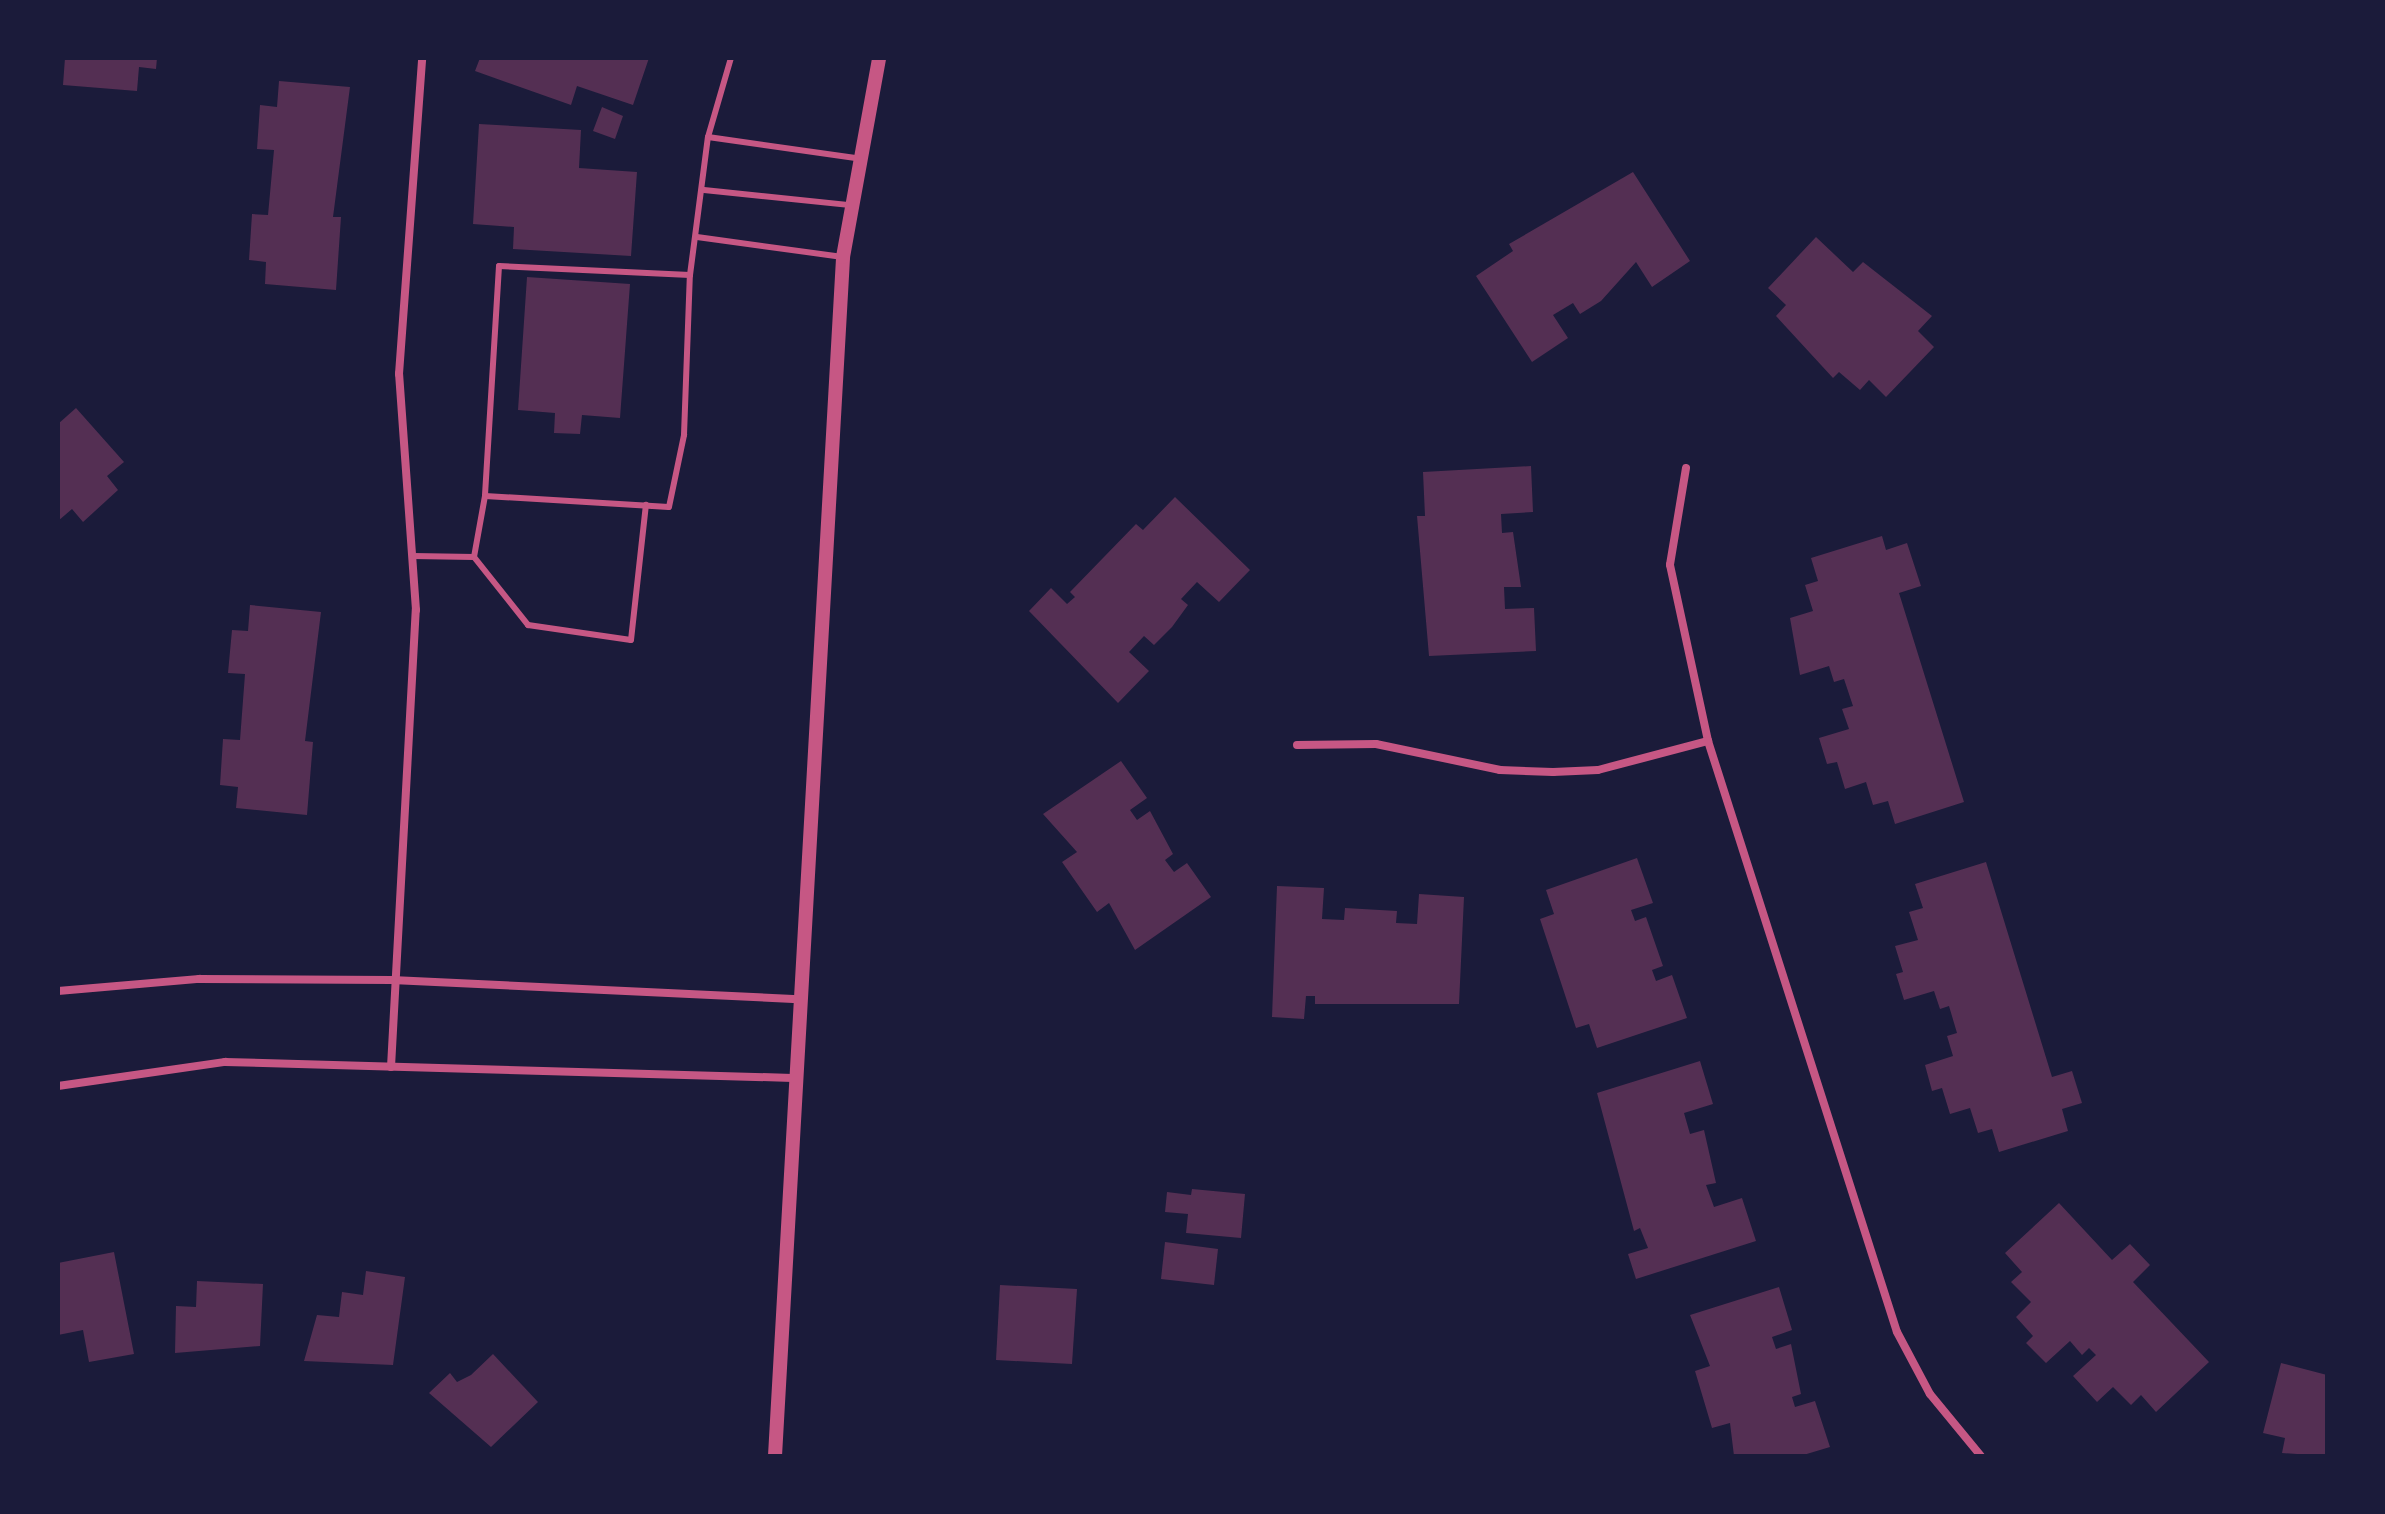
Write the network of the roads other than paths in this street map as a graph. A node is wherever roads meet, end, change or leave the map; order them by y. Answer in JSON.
{"nodes":[{"id":1,"x":422,"y":58,"type":"edge"},
{"id":2,"x":731,"y":58,"type":"edge"},
{"id":3,"x":879,"y":58,"type":"edge"},
{"id":4,"x":708,"y":137,"type":"junction"},
{"id":5,"x":856,"y":158,"type":"junction"},
{"id":6,"x":704,"y":190,"type":"junction"},
{"id":7,"x":850,"y":205,"type":"junction"},
{"id":8,"x":697,"y":237,"type":"junction"},
{"id":9,"x":843,"y":257,"type":"junction"},
{"id":10,"x":690,"y":275,"type":"junction"},
{"id":11,"x":1686,"y":468,"type":"dead end"},
{"id":12,"x":485,"y":496,"type":"junction"},
{"id":13,"x":646,"y":505,"type":"junction"},
{"id":14,"x":413,"y":556,"type":"junction"},
{"id":15,"x":474,"y":557,"type":"junction"},
{"id":16,"x":1708,"y":741,"type":"junction"},
{"id":17,"x":1297,"y":745,"type":"dead end"},
{"id":18,"x":392,"y":980,"type":"junction"},
{"id":19,"x":58,"y":991,"type":"edge"},
{"id":20,"x":799,"y":999,"type":"junction"},
{"id":21,"x":391,"y":1067,"type":"junction"},
{"id":22,"x":793,"y":1078,"type":"junction"},
{"id":23,"x":58,"y":1086,"type":"edge"},
{"id":24,"x":775,"y":1456,"type":"edge"},
{"id":25,"x":1981,"y":1456,"type":"edge"}],
"edges":[{"from":1,"to":14,"type":"street"},
{"from":2,"to":4,"type":"lane"},
{"from":3,"to":5,"type":"street"},
{"from":4,"to":5,"type":"lane"},
{"from":4,"to":6,"type":"lane"},
{"from":5,"to":7,"type":"street"},
{"from":6,"to":7,"type":"lane"},
{"from":6,"to":8,"type":"lane"},
{"from":7,"to":9,"type":"street"},
{"from":8,"to":9,"type":"lane"},
{"from":8,"to":10,"type":"lane"},
{"from":9,"to":20,"type":"street"},
{"from":10,"to":12,"type":"lane"},
{"from":10,"to":13,"type":"lane"},
{"from":11,"to":16,"type":"street"},
{"from":12,"to":13,"type":"lane"},
{"from":12,"to":15,"type":"lane"},
{"from":13,"to":15,"type":"lane"},
{"from":14,"to":15,"type":"lane"},
{"from":14,"to":18,"type":"street"},
{"from":16,"to":17,"type":"street"},
{"from":16,"to":25,"type":"street"},
{"from":18,"to":19,"type":"street"},
{"from":18,"to":20,"type":"street"},
{"from":18,"to":21,"type":"street"},
{"from":20,"to":22,"type":"street"},
{"from":21,"to":22,"type":"street"},
{"from":21,"to":23,"type":"street"},
{"from":22,"to":24,"type":"street"}]}
